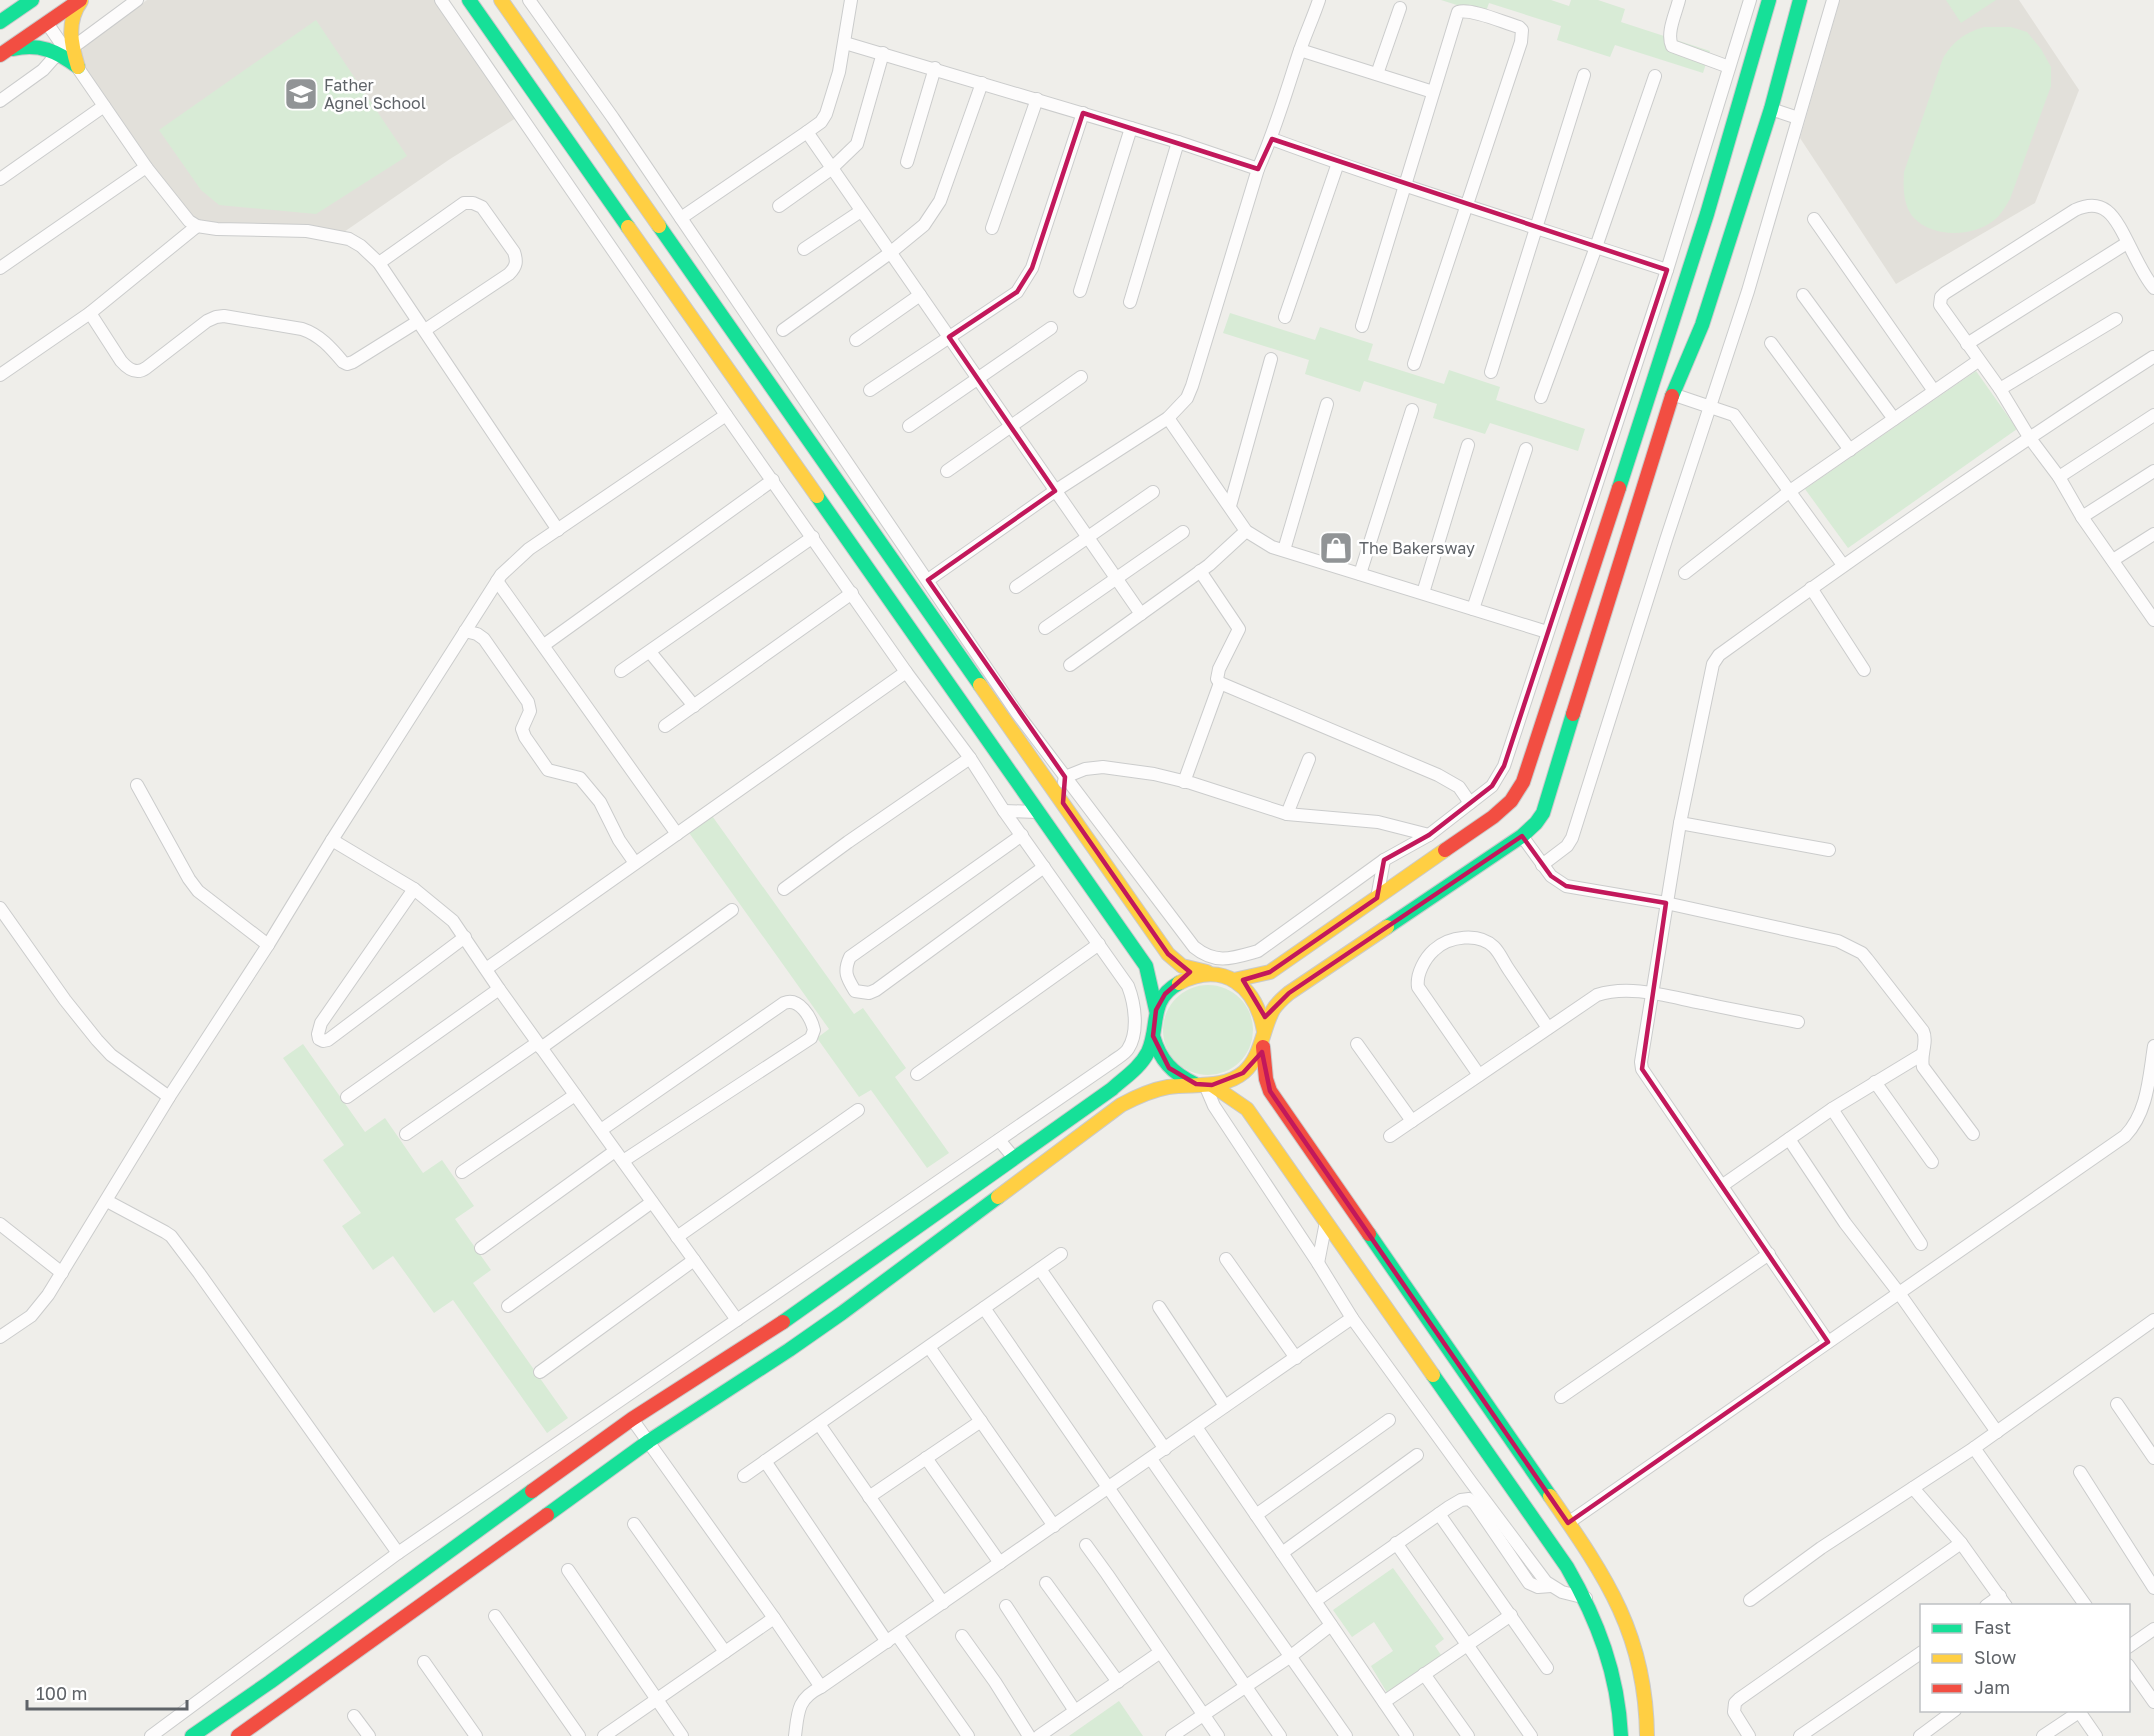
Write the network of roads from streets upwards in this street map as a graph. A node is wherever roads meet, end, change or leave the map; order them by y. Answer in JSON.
{"nodes":[{"id":1,"x":32,"y":0,"type":"edge"},
{"id":2,"x":80,"y":0,"type":"edge"},
{"id":3,"x":136,"y":0,"type":"edge"},
{"id":4,"x":469,"y":0,"type":"edge"},
{"id":5,"x":501,"y":0,"type":"edge"},
{"id":6,"x":529,"y":0,"type":"edge"},
{"id":7,"x":851,"y":0,"type":"edge"},
{"id":8,"x":1319,"y":0,"type":"edge"},
{"id":9,"x":1679,"y":0,"type":"edge"},
{"id":10,"x":1750,"y":0,"type":"edge"},
{"id":11,"x":1770,"y":0,"type":"edge"},
{"id":12,"x":1800,"y":0,"type":"edge"},
{"id":13,"x":1833,"y":0,"type":"edge"},
{"id":14,"x":447,"y":2,"type":"edge"},
{"id":15,"x":1400,"y":8,"type":"dead end"},
{"id":16,"x":0,"y":22,"type":"edge"},
{"id":17,"x":47,"y":23,"type":"junction"},
{"id":18,"x":845,"y":43,"type":"junction"},
{"id":19,"x":65,"y":50,"type":"junction"},
{"id":20,"x":1300,"y":50,"type":"junction"},
{"id":21,"x":883,"y":53,"type":"junction"},
{"id":22,"x":2,"y":54,"type":"edge"},
{"id":23,"x":78,"y":67,"type":"junction"},
{"id":24,"x":1729,"y":67,"type":"junction"},
{"id":25,"x":935,"y":68,"type":"junction"},
{"id":26,"x":1377,"y":74,"type":"junction"},
{"id":27,"x":1584,"y":75,"type":"dead end"},
{"id":28,"x":1655,"y":76,"type":"dead end"},
{"id":29,"x":982,"y":83,"type":"junction"},
{"id":30,"x":1433,"y":92,"type":"junction"},
{"id":31,"x":1037,"y":99,"type":"junction"},
{"id":32,"x":0,"y":101,"type":"edge"},
{"id":33,"x":104,"y":106,"type":"junction"},
{"id":34,"x":1771,"y":110,"type":"junction"},
{"id":35,"x":1083,"y":113,"type":"junction"},
{"id":36,"x":1798,"y":118,"type":"junction"},
{"id":37,"x":1131,"y":128,"type":"junction"},
{"id":38,"x":807,"y":132,"type":"junction"},
{"id":39,"x":1272,"y":139,"type":"junction"},
{"id":40,"x":1178,"y":142,"type":"junction"},
{"id":41,"x":908,"y":162,"type":"dead end"},
{"id":42,"x":1338,"y":163,"type":"junction"},
{"id":43,"x":146,"y":167,"type":"junction"},
{"id":44,"x":831,"y":169,"type":"junction"},
{"id":45,"x":1258,"y":169,"type":"junction"},
{"id":46,"x":0,"y":179,"type":"edge"},
{"id":47,"x":1405,"y":184,"type":"junction"},
{"id":48,"x":779,"y":206,"type":"dead end"},
{"id":49,"x":1468,"y":206,"type":"junction"},
{"id":50,"x":861,"y":211,"type":"junction"},
{"id":51,"x":681,"y":218,"type":"junction"},
{"id":52,"x":1814,"y":219,"type":"dead end"},
{"id":53,"x":197,"y":226,"type":"junction"},
{"id":54,"x":992,"y":228,"type":"dead end"},
{"id":55,"x":1535,"y":229,"type":"junction"},
{"id":56,"x":2127,"y":243,"type":"junction"},
{"id":57,"x":1596,"y":247,"type":"junction"},
{"id":58,"x":804,"y":249,"type":"dead end"},
{"id":59,"x":890,"y":253,"type":"junction"},
{"id":60,"x":378,"y":263,"type":"junction"},
{"id":61,"x":0,"y":268,"type":"edge"},
{"id":62,"x":1667,"y":270,"type":"junction"},
{"id":63,"x":2154,"y":288,"type":"edge"},
{"id":64,"x":1080,"y":291,"type":"dead end"},
{"id":65,"x":920,"y":295,"type":"junction"},
{"id":66,"x":1803,"y":295,"type":"dead end"},
{"id":67,"x":1130,"y":302,"type":"dead end"},
{"id":68,"x":90,"y":313,"type":"junction"},
{"id":69,"x":1285,"y":317,"type":"dead end"},
{"id":70,"x":2116,"y":319,"type":"dead end"},
{"id":71,"x":421,"y":326,"type":"junction"},
{"id":72,"x":1362,"y":326,"type":"dead end"},
{"id":73,"x":1051,"y":328,"type":"dead end"},
{"id":74,"x":783,"y":330,"type":"dead end"},
{"id":75,"x":949,"y":337,"type":"junction"},
{"id":76,"x":856,"y":340,"type":"dead end"},
{"id":77,"x":1771,"y":343,"type":"dead end"},
{"id":78,"x":1967,"y":344,"type":"junction"},
{"id":79,"x":2153,"y":357,"type":"edge"},
{"id":80,"x":1271,"y":359,"type":"dead end"},
{"id":81,"x":1978,"y":361,"type":"junction"},
{"id":82,"x":1414,"y":363,"type":"dead end"},
{"id":83,"x":1491,"y":372,"type":"dead end"},
{"id":84,"x":0,"y":375,"type":"edge"},
{"id":85,"x":1081,"y":377,"type":"dead end"},
{"id":86,"x":978,"y":378,"type":"junction"},
{"id":87,"x":2000,"y":389,"type":"junction"},
{"id":88,"x":870,"y":390,"type":"dead end"},
{"id":89,"x":1934,"y":391,"type":"junction"},
{"id":90,"x":1672,"y":394,"type":"junction"},
{"id":91,"x":1541,"y":397,"type":"dead end"},
{"id":92,"x":1327,"y":404,"type":"dead end"},
{"id":93,"x":1710,"y":406,"type":"junction"},
{"id":94,"x":1412,"y":410,"type":"dead end"},
{"id":95,"x":726,"y":415,"type":"junction"},
{"id":96,"x":2154,"y":415,"type":"edge"},
{"id":97,"x":1168,"y":418,"type":"junction"},
{"id":98,"x":1894,"y":419,"type":"junction"},
{"id":99,"x":1012,"y":425,"type":"junction"},
{"id":100,"x":909,"y":426,"type":"dead end"},
{"id":101,"x":2029,"y":437,"type":"junction"},
{"id":102,"x":1468,"y":445,"type":"dead end"},
{"id":103,"x":1526,"y":449,"type":"dead end"},
{"id":104,"x":1850,"y":450,"type":"junction"},
{"id":105,"x":948,"y":471,"type":"dead end"},
{"id":106,"x":2154,"y":471,"type":"edge"},
{"id":107,"x":2059,"y":477,"type":"junction"},
{"id":108,"x":773,"y":480,"type":"junction"},
{"id":109,"x":1055,"y":491,"type":"junction"},
{"id":110,"x":1790,"y":491,"type":"junction"},
{"id":111,"x":1154,"y":492,"type":"dead end"},
{"id":112,"x":1230,"y":506,"type":"junction"},
{"id":113,"x":2082,"y":517,"type":"junction"},
{"id":114,"x":558,"y":530,"type":"junction"},
{"id":115,"x":1183,"y":531,"type":"dead end"},
{"id":116,"x":1246,"y":531,"type":"junction"},
{"id":117,"x":2154,"y":534,"type":"edge"},
{"id":118,"x":1089,"y":536,"type":"junction"},
{"id":119,"x":813,"y":537,"type":"junction"},
{"id":120,"x":1284,"y":550,"type":"junction"},
{"id":121,"x":2113,"y":560,"type":"junction"},
{"id":122,"x":1844,"y":565,"type":"junction"},
{"id":123,"x":1200,"y":571,"type":"junction"},
{"id":124,"x":1685,"y":573,"type":"dead end"},
{"id":125,"x":1360,"y":574,"type":"junction"},
{"id":126,"x":1117,"y":578,"type":"junction"},
{"id":127,"x":928,"y":580,"type":"junction"},
{"id":128,"x":497,"y":581,"type":"junction"},
{"id":129,"x":1016,"y":587,"type":"dead end"},
{"id":130,"x":1811,"y":588,"type":"junction"},
{"id":131,"x":852,"y":593,"type":"junction"},
{"id":132,"x":1423,"y":593,"type":"junction"},
{"id":133,"x":2154,"y":595,"type":"edge"},
{"id":134,"x":2142,"y":603,"type":"junction"},
{"id":135,"x":1473,"y":609,"type":"junction"},
{"id":136,"x":1141,"y":614,"type":"junction"},
{"id":137,"x":2154,"y":620,"type":"edge"},
{"id":138,"x":1045,"y":628,"type":"dead end"},
{"id":139,"x":465,"y":631,"type":"junction"},
{"id":140,"x":1547,"y":632,"type":"junction"},
{"id":141,"x":544,"y":645,"type":"junction"},
{"id":142,"x":650,"y":652,"type":"junction"},
{"id":143,"x":1070,"y":665,"type":"dead end"},
{"id":144,"x":1864,"y":670,"type":"dead end"},
{"id":145,"x":621,"y":671,"type":"dead end"},
{"id":146,"x":906,"y":672,"type":"junction"},
{"id":147,"x":1220,"y":683,"type":"junction"},
{"id":148,"x":694,"y":706,"type":"junction"},
{"id":149,"x":665,"y":726,"type":"dead end"},
{"id":150,"x":970,"y":758,"type":"junction"},
{"id":151,"x":1309,"y":759,"type":"dead end"},
{"id":152,"x":1065,"y":777,"type":"junction"},
{"id":153,"x":1184,"y":782,"type":"junction"},
{"id":154,"x":137,"y":784,"type":"dead end"},
{"id":155,"x":1063,"y":803,"type":"junction"},
{"id":156,"x":1470,"y":803,"type":"junction"},
{"id":157,"x":1004,"y":811,"type":"junction"},
{"id":158,"x":1037,"y":812,"type":"junction"},
{"id":159,"x":1287,"y":814,"type":"junction"},
{"id":160,"x":1680,"y":823,"type":"junction"},
{"id":161,"x":677,"y":834,"type":"junction"},
{"id":162,"x":1022,"y":835,"type":"junction"},
{"id":163,"x":1429,"y":836,"type":"junction"},
{"id":164,"x":1522,"y":836,"type":"junction"},
{"id":165,"x":332,"y":840,"type":"junction"},
{"id":166,"x":1829,"y":850,"type":"dead end"},
{"id":167,"x":1384,"y":860,"type":"junction"},
{"id":168,"x":635,"y":863,"type":"junction"},
{"id":169,"x":1542,"y":865,"type":"junction"},
{"id":170,"x":1044,"y":867,"type":"junction"},
{"id":171,"x":414,"y":889,"type":"junction"},
{"id":172,"x":784,"y":889,"type":"dead end"},
{"id":173,"x":1377,"y":898,"type":"junction"},
{"id":174,"x":1666,"y":903,"type":"junction"},
{"id":175,"x":0,"y":908,"type":"edge"},
{"id":176,"x":732,"y":910,"type":"dead end"},
{"id":177,"x":465,"y":938,"type":"junction"},
{"id":178,"x":268,"y":945,"type":"junction"},
{"id":179,"x":1099,"y":945,"type":"junction"},
{"id":180,"x":486,"y":969,"type":"junction"},
{"id":181,"x":1216,"y":974,"type":"junction"},
{"id":182,"x":1234,"y":980,"type":"junction"},
{"id":183,"x":499,"y":988,"type":"junction"},
{"id":184,"x":1653,"y":994,"type":"junction"},
{"id":185,"x":1156,"y":1010,"type":"junction"},
{"id":186,"x":1798,"y":1022,"type":"dead end"},
{"id":187,"x":1548,"y":1028,"type":"junction"},
{"id":188,"x":1153,"y":1036,"type":"junction"},
{"id":189,"x":1263,"y":1037,"type":"junction"},
{"id":190,"x":1357,"y":1044,"type":"dead end"},
{"id":191,"x":539,"y":1045,"type":"junction"},
{"id":192,"x":2154,"y":1046,"type":"edge"},
{"id":193,"x":1921,"y":1055,"type":"junction"},
{"id":194,"x":917,"y":1074,"type":"dead end"},
{"id":195,"x":1479,"y":1075,"type":"junction"},
{"id":196,"x":1875,"y":1082,"type":"junction"},
{"id":197,"x":1204,"y":1085,"type":"junction"},
{"id":198,"x":575,"y":1095,"type":"junction"},
{"id":199,"x":169,"y":1097,"type":"junction"},
{"id":200,"x":347,"y":1097,"type":"dead end"},
{"id":201,"x":1832,"y":1109,"type":"junction"},
{"id":202,"x":858,"y":1110,"type":"dead end"},
{"id":203,"x":1412,"y":1121,"type":"junction"},
{"id":204,"x":601,"y":1130,"type":"junction"},
{"id":205,"x":406,"y":1134,"type":"dead end"},
{"id":206,"x":1973,"y":1134,"type":"dead end"},
{"id":207,"x":1390,"y":1136,"type":"dead end"},
{"id":208,"x":1789,"y":1139,"type":"junction"},
{"id":209,"x":999,"y":1140,"type":"junction"},
{"id":210,"x":619,"y":1156,"type":"junction"},
{"id":211,"x":1014,"y":1158,"type":"junction"},
{"id":212,"x":1932,"y":1162,"type":"dead end"},
{"id":213,"x":462,"y":1172,"type":"dead end"},
{"id":214,"x":1723,"y":1185,"type":"junction"},
{"id":215,"x":107,"y":1201,"type":"junction"},
{"id":216,"x":652,"y":1202,"type":"junction"},
{"id":217,"x":1326,"y":1222,"type":"junction"},
{"id":218,"x":0,"y":1224,"type":"edge"},
{"id":219,"x":677,"y":1237,"type":"junction"},
{"id":220,"x":1921,"y":1244,"type":"dead end"},
{"id":221,"x":481,"y":1248,"type":"dead end"},
{"id":222,"x":1061,"y":1254,"type":"dead end"},
{"id":223,"x":1769,"y":1254,"type":"junction"},
{"id":224,"x":1226,"y":1259,"type":"dead end"},
{"id":225,"x":694,"y":1260,"type":"junction"},
{"id":226,"x":1318,"y":1263,"type":"junction"},
{"id":227,"x":1040,"y":1269,"type":"junction"},
{"id":228,"x":62,"y":1274,"type":"junction"},
{"id":229,"x":1899,"y":1293,"type":"junction"},
{"id":230,"x":508,"y":1306,"type":"dead end"},
{"id":231,"x":1160,"y":1307,"type":"dead end"},
{"id":232,"x":984,"y":1308,"type":"junction"},
{"id":233,"x":1352,"y":1318,"type":"junction"},
{"id":234,"x":737,"y":1320,"type":"junction"},
{"id":235,"x":2153,"y":1322,"type":"edge"},
{"id":236,"x":0,"y":1337,"type":"edge"},
{"id":237,"x":1828,"y":1342,"type":"junction"},
{"id":238,"x":929,"y":1347,"type":"junction"},
{"id":239,"x":1296,"y":1358,"type":"junction"},
{"id":240,"x":540,"y":1372,"type":"dead end"},
{"id":241,"x":1561,"y":1397,"type":"dead end"},
{"id":242,"x":2117,"y":1404,"type":"dead end"},
{"id":243,"x":1225,"y":1407,"type":"junction"},
{"id":244,"x":632,"y":1419,"type":"junction"},
{"id":245,"x":1389,"y":1420,"type":"dead end"},
{"id":246,"x":981,"y":1421,"type":"junction"},
{"id":247,"x":819,"y":1424,"type":"junction"},
{"id":248,"x":1196,"y":1427,"type":"junction"},
{"id":249,"x":1996,"y":1432,"type":"junction"},
{"id":250,"x":649,"y":1441,"type":"junction"},
{"id":251,"x":1974,"y":1448,"type":"junction"},
{"id":252,"x":1165,"y":1449,"type":"junction"},
{"id":253,"x":1417,"y":1455,"type":"dead end"},
{"id":254,"x":926,"y":1458,"type":"junction"},
{"id":255,"x":2154,"y":1458,"type":"edge"},
{"id":256,"x":1151,"y":1459,"type":"junction"},
{"id":257,"x":765,"y":1461,"type":"junction"},
{"id":258,"x":2080,"y":1472,"type":"dead end"},
{"id":259,"x":744,"y":1476,"type":"dead end"},
{"id":260,"x":1108,"y":1488,"type":"junction"},
{"id":261,"x":1913,"y":1488,"type":"junction"},
{"id":262,"x":869,"y":1497,"type":"junction"},
{"id":263,"x":1439,"y":1514,"type":"junction"},
{"id":264,"x":1256,"y":1515,"type":"junction"},
{"id":265,"x":1568,"y":1523,"type":"junction"},
{"id":266,"x":634,"y":1524,"type":"dead end"},
{"id":267,"x":1054,"y":1526,"type":"junction"},
{"id":268,"x":1396,"y":1543,"type":"junction"},
{"id":269,"x":1961,"y":1543,"type":"junction"},
{"id":270,"x":1086,"y":1545,"type":"dead end"},
{"id":271,"x":398,"y":1553,"type":"junction"},
{"id":272,"x":1282,"y":1553,"type":"junction"},
{"id":273,"x":1000,"y":1563,"type":"junction"},
{"id":274,"x":568,"y":1570,"type":"dead end"},
{"id":275,"x":1046,"y":1583,"type":"dead end"},
{"id":276,"x":1551,"y":1586,"type":"junction"},
{"id":277,"x":2154,"y":1588,"type":"edge"},
{"id":278,"x":1586,"y":1598,"type":"junction"},
{"id":279,"x":1750,"y":1600,"type":"dead end"},
{"id":280,"x":1315,"y":1601,"type":"junction"},
{"id":281,"x":2003,"y":1601,"type":"edge"},
{"id":282,"x":943,"y":1603,"type":"junction"},
{"id":283,"x":2085,"y":1604,"type":"edge"},
{"id":284,"x":1005,"y":1606,"type":"dead end"},
{"id":285,"x":1510,"y":1615,"type":"junction"},
{"id":286,"x":495,"y":1616,"type":"dead end"},
{"id":287,"x":774,"y":1618,"type":"junction"},
{"id":288,"x":1331,"y":1625,"type":"junction"},
{"id":289,"x":2154,"y":1629,"type":"edge"},
{"id":290,"x":962,"y":1636,"type":"dead end"},
{"id":291,"x":892,"y":1638,"type":"junction"},
{"id":292,"x":1467,"y":1645,"type":"junction"},
{"id":293,"x":2130,"y":1646,"type":"edge"},
{"id":294,"x":725,"y":1652,"type":"junction"},
{"id":295,"x":1160,"y":1653,"type":"junction"},
{"id":296,"x":1920,"y":1653,"type":"edge"},
{"id":297,"x":1291,"y":1656,"type":"junction"},
{"id":298,"x":424,"y":1662,"type":"dead end"},
{"id":299,"x":1547,"y":1668,"type":"dead end"},
{"id":300,"x":2130,"y":1668,"type":"edge"},
{"id":301,"x":1424,"y":1674,"type":"junction"},
{"id":302,"x":1118,"y":1682,"type":"junction"},
{"id":303,"x":1245,"y":1685,"type":"junction"},
{"id":304,"x":821,"y":1688,"type":"junction"},
{"id":305,"x":658,"y":1699,"type":"junction"},
{"id":306,"x":1384,"y":1702,"type":"junction"},
{"id":307,"x":2154,"y":1702,"type":"edge"},
{"id":308,"x":1075,"y":1711,"type":"junction"},
{"id":309,"x":1952,"y":1712,"type":"edge"},
{"id":310,"x":2078,"y":1712,"type":"edge"},
{"id":311,"x":2080,"y":1712,"type":"edge"},
{"id":312,"x":1203,"y":1715,"type":"junction"},
{"id":313,"x":354,"y":1716,"type":"dead end"},
{"id":314,"x":151,"y":1736,"type":"edge"},
{"id":315,"x":192,"y":1736,"type":"edge"},
{"id":316,"x":238,"y":1736,"type":"edge"},
{"id":317,"x":369,"y":1736,"type":"edge"},
{"id":318,"x":476,"y":1736,"type":"edge"},
{"id":319,"x":579,"y":1736,"type":"edge"},
{"id":320,"x":604,"y":1736,"type":"edge"},
{"id":321,"x":682,"y":1736,"type":"edge"},
{"id":322,"x":795,"y":1736,"type":"edge"},
{"id":323,"x":968,"y":1736,"type":"edge"},
{"id":324,"x":1029,"y":1736,"type":"edge"},
{"id":325,"x":1039,"y":1736,"type":"edge"},
{"id":326,"x":1172,"y":1736,"type":"edge"},
{"id":327,"x":1218,"y":1736,"type":"edge"},
{"id":328,"x":1280,"y":1736,"type":"edge"},
{"id":329,"x":1346,"y":1736,"type":"edge"},
{"id":330,"x":1407,"y":1736,"type":"edge"},
{"id":331,"x":1468,"y":1736,"type":"edge"},
{"id":332,"x":1530,"y":1736,"type":"edge"},
{"id":333,"x":1621,"y":1736,"type":"edge"},
{"id":334,"x":1647,"y":1736,"type":"edge"},
{"id":335,"x":1749,"y":1736,"type":"edge"},
{"id":336,"x":1800,"y":1736,"type":"edge"},
{"id":337,"x":1920,"y":1736,"type":"edge"},
{"id":338,"x":2043,"y":1736,"type":"edge"},
{"id":339,"x":2096,"y":1736,"type":"edge"}],
"edges":[{"from":1,"to":16,"type":"street"},
{"from":2,"to":17,"type":"street"},
{"from":2,"to":19,"type":"street"},
{"from":3,"to":19,"type":"street"},
{"from":4,"to":158,"type":"street"},
{"from":5,"to":155,"type":"street"},
{"from":6,"to":51,"type":"street"},
{"from":7,"to":18,"type":"street"},
{"from":8,"to":20,"type":"street"},
{"from":9,"to":24,"type":"street"},
{"from":10,"to":24,"type":"street"},
{"from":11,"to":173,"type":"street"},
{"from":12,"to":34,"type":"street"},
{"from":13,"to":36,"type":"street"},
{"from":14,"to":95,"type":"street"},
{"from":15,"to":26,"type":"street"},
{"from":17,"to":22,"type":"street"},
{"from":17,"to":23,"type":"street"},
{"from":18,"to":21,"type":"street"},
{"from":18,"to":38,"type":"street"},
{"from":19,"to":22,"type":"street"},
{"from":19,"to":23,"type":"street"},
{"from":19,"to":32,"type":"street"},
{"from":20,"to":26,"type":"street"},
{"from":20,"to":39,"type":"street"},
{"from":21,"to":25,"type":"street"},
{"from":21,"to":44,"type":"street"},
{"from":23,"to":33,"type":"street"},
{"from":24,"to":62,"type":"street"},
{"from":25,"to":29,"type":"street"},
{"from":25,"to":41,"type":"street"},
{"from":26,"to":30,"type":"street"},
{"from":27,"to":55,"type":"street"},
{"from":28,"to":57,"type":"street"},
{"from":29,"to":31,"type":"street"},
{"from":29,"to":59,"type":"street"},
{"from":30,"to":47,"type":"street"},
{"from":30,"to":49,"type":"street"},
{"from":31,"to":35,"type":"street"},
{"from":31,"to":54,"type":"street"},
{"from":33,"to":43,"type":"street"},
{"from":33,"to":46,"type":"street"},
{"from":34,"to":36,"type":"street"},
{"from":34,"to":90,"type":"street"},
{"from":35,"to":37,"type":"street"},
{"from":35,"to":75,"type":"street"},
{"from":36,"to":93,"type":"street"},
{"from":37,"to":40,"type":"street"},
{"from":37,"to":64,"type":"street"},
{"from":38,"to":44,"type":"street"},
{"from":38,"to":51,"type":"street"},
{"from":39,"to":42,"type":"street"},
{"from":39,"to":45,"type":"street"},
{"from":40,"to":45,"type":"street"},
{"from":40,"to":67,"type":"street"},
{"from":42,"to":47,"type":"street"},
{"from":42,"to":69,"type":"street"},
{"from":43,"to":53,"type":"street"},
{"from":43,"to":61,"type":"street"},
{"from":44,"to":48,"type":"street"},
{"from":44,"to":50,"type":"street"},
{"from":45,"to":97,"type":"street"},
{"from":47,"to":49,"type":"street"},
{"from":47,"to":72,"type":"street"},
{"from":49,"to":55,"type":"street"},
{"from":49,"to":82,"type":"street"},
{"from":50,"to":58,"type":"street"},
{"from":50,"to":59,"type":"street"},
{"from":51,"to":127,"type":"street"},
{"from":52,"to":89,"type":"street"},
{"from":53,"to":60,"type":"street"},
{"from":53,"to":68,"type":"street"},
{"from":55,"to":57,"type":"street"},
{"from":55,"to":83,"type":"street"},
{"from":56,"to":63,"type":"street"},
{"from":56,"to":78,"type":"street"},
{"from":56,"to":78,"type":"street"},
{"from":57,"to":62,"type":"street"},
{"from":57,"to":91,"type":"street"},
{"from":59,"to":65,"type":"street"},
{"from":59,"to":74,"type":"street"},
{"from":60,"to":71,"type":"street"},
{"from":60,"to":71,"type":"street"},
{"from":62,"to":140,"type":"street"},
{"from":65,"to":75,"type":"street"},
{"from":65,"to":76,"type":"street"},
{"from":66,"to":98,"type":"street"},
{"from":68,"to":71,"type":"street"},
{"from":68,"to":84,"type":"street"},
{"from":70,"to":87,"type":"street"},
{"from":71,"to":114,"type":"street"},
{"from":73,"to":86,"type":"street"},
{"from":75,"to":86,"type":"street"},
{"from":75,"to":88,"type":"street"},
{"from":77,"to":104,"type":"street"},
{"from":78,"to":81,"type":"street"},
{"from":79,"to":101,"type":"street"},
{"from":80,"to":112,"type":"street"},
{"from":81,"to":87,"type":"street"},
{"from":81,"to":89,"type":"street"},
{"from":85,"to":99,"type":"street"},
{"from":86,"to":99,"type":"street"},
{"from":86,"to":100,"type":"street"},
{"from":87,"to":101,"type":"street"},
{"from":89,"to":98,"type":"street"},
{"from":90,"to":93,"type":"street"},
{"from":90,"to":164,"type":"street"},
{"from":92,"to":120,"type":"street"},
{"from":93,"to":110,"type":"street"},
{"from":93,"to":169,"type":"street"},
{"from":94,"to":125,"type":"street"},
{"from":95,"to":108,"type":"street"},
{"from":95,"to":114,"type":"street"},
{"from":96,"to":107,"type":"street"},
{"from":97,"to":109,"type":"street"},
{"from":97,"to":112,"type":"street"},
{"from":98,"to":104,"type":"street"},
{"from":99,"to":105,"type":"street"},
{"from":99,"to":109,"type":"street"},
{"from":101,"to":107,"type":"street"},
{"from":101,"to":122,"type":"street"},
{"from":102,"to":132,"type":"street"},
{"from":103,"to":135,"type":"street"},
{"from":104,"to":110,"type":"street"},
{"from":106,"to":113,"type":"street"},
{"from":107,"to":113,"type":"street"},
{"from":108,"to":119,"type":"street"},
{"from":108,"to":141,"type":"street"},
{"from":109,"to":118,"type":"street"},
{"from":109,"to":127,"type":"street"},
{"from":110,"to":122,"type":"street"},
{"from":110,"to":124,"type":"street"},
{"from":111,"to":118,"type":"street"},
{"from":112,"to":116,"type":"street"},
{"from":113,"to":121,"type":"street"},
{"from":114,"to":128,"type":"street"},
{"from":115,"to":126,"type":"street"},
{"from":116,"to":120,"type":"street"},
{"from":116,"to":123,"type":"street"},
{"from":117,"to":121,"type":"street"},
{"from":118,"to":126,"type":"street"},
{"from":118,"to":129,"type":"street"},
{"from":119,"to":131,"type":"street"},
{"from":119,"to":142,"type":"street"},
{"from":120,"to":125,"type":"street"},
{"from":121,"to":134,"type":"street"},
{"from":122,"to":130,"type":"street"},
{"from":123,"to":136,"type":"street"},
{"from":123,"to":147,"type":"street"},
{"from":125,"to":132,"type":"street"},
{"from":126,"to":136,"type":"street"},
{"from":126,"to":138,"type":"street"},
{"from":127,"to":152,"type":"street"},
{"from":128,"to":139,"type":"street"},
{"from":128,"to":141,"type":"street"},
{"from":130,"to":144,"type":"street"},
{"from":130,"to":160,"type":"street"},
{"from":131,"to":146,"type":"street"},
{"from":131,"to":148,"type":"street"},
{"from":132,"to":135,"type":"street"},
{"from":133,"to":134,"type":"street"},
{"from":134,"to":137,"type":"street"},
{"from":135,"to":140,"type":"street"},
{"from":136,"to":143,"type":"street"},
{"from":139,"to":165,"type":"street"},
{"from":139,"to":168,"type":"street"},
{"from":140,"to":156,"type":"street"},
{"from":141,"to":161,"type":"street"},
{"from":142,"to":145,"type":"street"},
{"from":142,"to":148,"type":"street"},
{"from":146,"to":150,"type":"street"},
{"from":146,"to":161,"type":"street"},
{"from":147,"to":153,"type":"street"},
{"from":147,"to":156,"type":"street"},
{"from":148,"to":149,"type":"street"},
{"from":150,"to":157,"type":"street"},
{"from":150,"to":172,"type":"street"},
{"from":151,"to":159,"type":"street"},
{"from":152,"to":153,"type":"street"},
{"from":152,"to":155,"type":"street"},
{"from":152,"to":167,"type":"street"},
{"from":153,"to":159,"type":"street"},
{"from":154,"to":178,"type":"street"},
{"from":155,"to":181,"type":"street"},
{"from":156,"to":163,"type":"street"},
{"from":157,"to":158,"type":"street"},
{"from":157,"to":162,"type":"street"},
{"from":158,"to":185,"type":"street"},
{"from":159,"to":163,"type":"street"},
{"from":160,"to":166,"type":"street"},
{"from":160,"to":174,"type":"street"},
{"from":161,"to":168,"type":"street"},
{"from":162,"to":170,"type":"street"},
{"from":162,"to":170,"type":"street"},
{"from":163,"to":167,"type":"street"},
{"from":164,"to":169,"type":"street"},
{"from":164,"to":189,"type":"street"},
{"from":165,"to":171,"type":"street"},
{"from":165,"to":178,"type":"street"},
{"from":167,"to":173,"type":"street"},
{"from":168,"to":180,"type":"street"},
{"from":169,"to":174,"type":"street"},
{"from":170,"to":179,"type":"street"},
{"from":171,"to":177,"type":"street"},
{"from":171,"to":177,"type":"street"},
{"from":173,"to":182,"type":"street"},
{"from":174,"to":184,"type":"street"},
{"from":174,"to":193,"type":"street"},
{"from":175,"to":199,"type":"street"},
{"from":176,"to":191,"type":"street"},
{"from":177,"to":180,"type":"street"},
{"from":178,"to":199,"type":"street"},
{"from":179,"to":194,"type":"street"},
{"from":179,"to":209,"type":"street"},
{"from":180,"to":183,"type":"street"},
{"from":181,"to":182,"type":"street"},
{"from":181,"to":185,"type":"street"},
{"from":182,"to":189,"type":"street"},
{"from":183,"to":191,"type":"street"},
{"from":183,"to":200,"type":"street"},
{"from":184,"to":186,"type":"street"},
{"from":184,"to":187,"type":"street"},
{"from":184,"to":214,"type":"street"},
{"from":185,"to":188,"type":"street"},
{"from":187,"to":195,"type":"street"},
{"from":187,"to":195,"type":"street"},
{"from":188,"to":197,"type":"street"},
{"from":188,"to":211,"type":"street"},
{"from":189,"to":197,"type":"street"},
{"from":189,"to":265,"type":"street"},
{"from":190,"to":203,"type":"street"},
{"from":191,"to":198,"type":"street"},
{"from":191,"to":205,"type":"street"},
{"from":192,"to":229,"type":"street"},
{"from":193,"to":196,"type":"street"},
{"from":193,"to":206,"type":"street"},
{"from":195,"to":203,"type":"street"},
{"from":196,"to":201,"type":"street"},
{"from":196,"to":212,"type":"street"},
{"from":197,"to":217,"type":"street"},
{"from":197,"to":226,"type":"street"},
{"from":197,"to":250,"type":"street"},
{"from":198,"to":204,"type":"street"},
{"from":198,"to":213,"type":"street"},
{"from":199,"to":215,"type":"street"},
{"from":201,"to":208,"type":"street"},
{"from":201,"to":220,"type":"street"},
{"from":202,"to":219,"type":"street"},
{"from":203,"to":207,"type":"street"},
{"from":204,"to":210,"type":"street"},
{"from":204,"to":210,"type":"street"},
{"from":208,"to":214,"type":"street"},
{"from":208,"to":229,"type":"street"},
{"from":209,"to":211,"type":"street"},
{"from":209,"to":234,"type":"street"},
{"from":210,"to":216,"type":"street"},
{"from":210,"to":221,"type":"street"},
{"from":211,"to":244,"type":"street"},
{"from":214,"to":223,"type":"street"},
{"from":215,"to":228,"type":"street"},
{"from":215,"to":271,"type":"street"},
{"from":216,"to":219,"type":"street"},
{"from":216,"to":230,"type":"street"},
{"from":217,"to":226,"type":"street"},
{"from":217,"to":278,"type":"street"},
{"from":218,"to":228,"type":"street"},
{"from":219,"to":225,"type":"street"},
{"from":222,"to":227,"type":"street"},
{"from":223,"to":237,"type":"street"},
{"from":223,"to":241,"type":"street"},
{"from":224,"to":239,"type":"street"},
{"from":225,"to":234,"type":"street"},
{"from":225,"to":240,"type":"street"},
{"from":226,"to":233,"type":"street"},
{"from":227,"to":232,"type":"street"},
{"from":227,"to":252,"type":"street"},
{"from":228,"to":236,"type":"street"},
{"from":229,"to":237,"type":"street"},
{"from":229,"to":249,"type":"street"},
{"from":231,"to":243,"type":"street"},
{"from":232,"to":238,"type":"street"},
{"from":232,"to":260,"type":"street"},
{"from":233,"to":239,"type":"street"},
{"from":233,"to":276,"type":"street"},
{"from":234,"to":271,"type":"street"},
{"from":235,"to":249,"type":"street"},
{"from":237,"to":265,"type":"street"},
{"from":238,"to":246,"type":"street"},
{"from":238,"to":247,"type":"street"},
{"from":239,"to":243,"type":"street"},
{"from":242,"to":255,"type":"street"},
{"from":243,"to":248,"type":"street"},
{"from":244,"to":250,"type":"street"},
{"from":244,"to":315,"type":"street"},
{"from":245,"to":264,"type":"street"},
{"from":246,"to":254,"type":"street"},
{"from":246,"to":267,"type":"street"},
{"from":247,"to":257,"type":"street"},
{"from":247,"to":262,"type":"street"},
{"from":248,"to":252,"type":"street"},
{"from":248,"to":264,"type":"street"},
{"from":249,"to":251,"type":"street"},
{"from":250,"to":287,"type":"street"},
{"from":250,"to":316,"type":"street"},
{"from":251,"to":261,"type":"street"},
{"from":251,"to":283,"type":"street"},
{"from":252,"to":256,"type":"street"},
{"from":253,"to":272,"type":"street"},
{"from":254,"to":262,"type":"street"},
{"from":254,"to":273,"type":"street"},
{"from":256,"to":260,"type":"street"},
{"from":256,"to":297,"type":"street"},
{"from":257,"to":259,"type":"street"},
{"from":257,"to":291,"type":"street"},
{"from":258,"to":277,"type":"street"},
{"from":260,"to":267,"type":"street"},
{"from":260,"to":303,"type":"street"},
{"from":261,"to":269,"type":"street"},
{"from":261,"to":279,"type":"street"},
{"from":262,"to":282,"type":"street"},
{"from":263,"to":268,"type":"street"},
{"from":263,"to":276,"type":"street"},
{"from":263,"to":285,"type":"street"},
{"from":264,"to":272,"type":"street"},
{"from":265,"to":334,"type":"street"},
{"from":266,"to":294,"type":"street"},
{"from":267,"to":273,"type":"street"},
{"from":268,"to":280,"type":"street"},
{"from":268,"to":292,"type":"street"},
{"from":269,"to":281,"type":"street"},
{"from":269,"to":335,"type":"street"},
{"from":270,"to":295,"type":"street"},
{"from":271,"to":314,"type":"street"},
{"from":272,"to":280,"type":"street"},
{"from":273,"to":282,"type":"street"},
{"from":274,"to":305,"type":"street"},
{"from":275,"to":302,"type":"street"},
{"from":276,"to":278,"type":"street"},
{"from":278,"to":333,"type":"street"},
{"from":280,"to":288,"type":"street"},
{"from":282,"to":291,"type":"street"},
{"from":284,"to":308,"type":"street"},
{"from":285,"to":292,"type":"street"},
{"from":285,"to":299,"type":"street"},
{"from":286,"to":319,"type":"street"},
{"from":287,"to":294,"type":"street"},
{"from":287,"to":304,"type":"street"},
{"from":288,"to":297,"type":"street"},
{"from":288,"to":306,"type":"street"},
{"from":289,"to":293,"type":"street"},
{"from":290,"to":324,"type":"street"},
{"from":291,"to":304,"type":"street"},
{"from":291,"to":323,"type":"street"},
{"from":292,"to":301,"type":"street"},
{"from":292,"to":332,"type":"street"},
{"from":294,"to":305,"type":"street"},
{"from":295,"to":302,"type":"street"},
{"from":295,"to":312,"type":"street"},
{"from":296,"to":336,"type":"street"},
{"from":297,"to":303,"type":"street"},
{"from":297,"to":329,"type":"street"},
{"from":298,"to":318,"type":"street"},
{"from":300,"to":307,"type":"street"},
{"from":301,"to":306,"type":"street"},
{"from":301,"to":331,"type":"street"},
{"from":302,"to":308,"type":"street"},
{"from":303,"to":312,"type":"street"},
{"from":303,"to":328,"type":"street"},
{"from":304,"to":322,"type":"street"},
{"from":305,"to":320,"type":"street"},
{"from":305,"to":321,"type":"street"},
{"from":306,"to":330,"type":"street"},
{"from":308,"to":325,"type":"street"},
{"from":309,"to":337,"type":"street"},
{"from":310,"to":338,"type":"street"},
{"from":311,"to":339,"type":"street"},
{"from":312,"to":326,"type":"street"},
{"from":312,"to":327,"type":"street"},
{"from":313,"to":317,"type":"street"}]}
